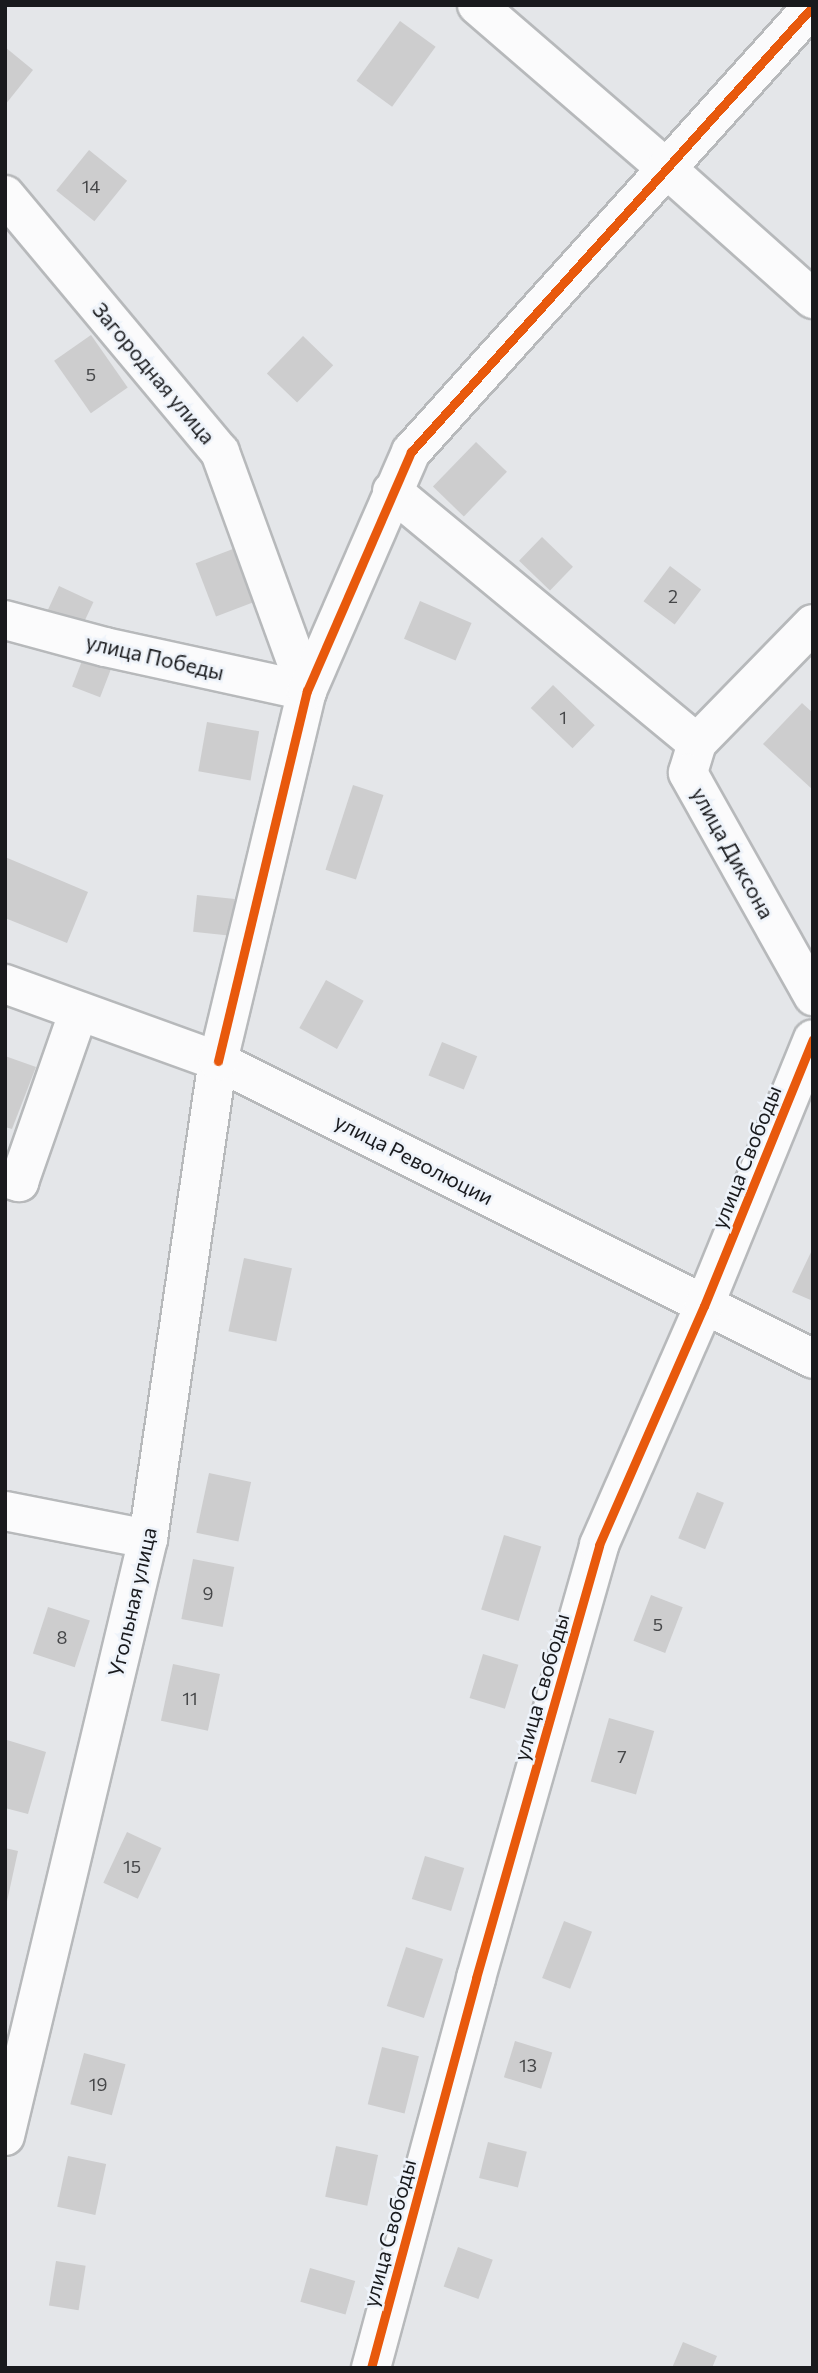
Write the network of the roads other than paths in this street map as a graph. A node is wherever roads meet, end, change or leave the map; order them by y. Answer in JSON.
{"nodes":[{"id":1,"x":477,"y":5,"type":"edge"},
{"id":2,"x":813,"y":6,"type":"edge"},
{"id":3,"x":666,"y":168,"type":"junction"},
{"id":4,"x":5,"y":195,"type":"edge"},
{"id":5,"x":813,"y":299,"type":"edge"},
{"id":6,"x":392,"y":491,"type":"junction"},
{"id":7,"x":5,"y":620,"type":"edge"},
{"id":8,"x":813,"y":624,"type":"edge"},
{"id":9,"x":307,"y":691,"type":"junction"},
{"id":10,"x":697,"y":743,"type":"junction"},
{"id":11,"x":5,"y":984,"type":"edge"},
{"id":12,"x":813,"y":996,"type":"edge"},
{"id":13,"x":75,"y":1022,"type":"dead end"},
{"id":14,"x":813,"y":1039,"type":"edge"},
{"id":15,"x":218,"y":1062,"type":"junction"},
{"id":16,"x":5,"y":1178,"type":"edge"},
{"id":17,"x":704,"y":1306,"type":"junction"},
{"id":18,"x":813,"y":1359,"type":"edge"},
{"id":19,"x":5,"y":1511,"type":"edge"},
{"id":20,"x":148,"y":1539,"type":"junction"},
{"id":21,"x":5,"y":2136,"type":"edge"},
{"id":22,"x":371,"y":2368,"type":"edge"}],
"edges":[{"from":1,"to":3,"type":"street"},
{"from":2,"to":3,"type":"street","name":"Угольная улица"},
{"from":3,"to":5,"type":"street"},
{"from":3,"to":6,"type":"street","name":"Угольная улица"},
{"from":4,"to":9,"type":"street","name":"Загородная улица"},
{"from":6,"to":9,"type":"street","name":"Угольная улица"},
{"from":6,"to":10,"type":"street"},
{"from":7,"to":9,"type":"street","name":"улица Победы"},
{"from":8,"to":10,"type":"street"},
{"from":9,"to":15,"type":"street","name":"Угольная улица"},
{"from":10,"to":12,"type":"street","name":"улица Диксона"},
{"from":11,"to":15,"type":"street","name":"улица Революции"},
{"from":13,"to":16,"type":"street"},
{"from":14,"to":17,"type":"street","name":"улица Свободы"},
{"from":15,"to":17,"type":"street","name":"улица Революции"},
{"from":15,"to":20,"type":"street","name":"Угольная улица"},
{"from":17,"to":18,"type":"street","name":"улица Революции"},
{"from":17,"to":22,"type":"street","name":"улица Свободы"},
{"from":19,"to":20,"type":"street"},
{"from":20,"to":21,"type":"street","name":"Угольная улица"}]}
